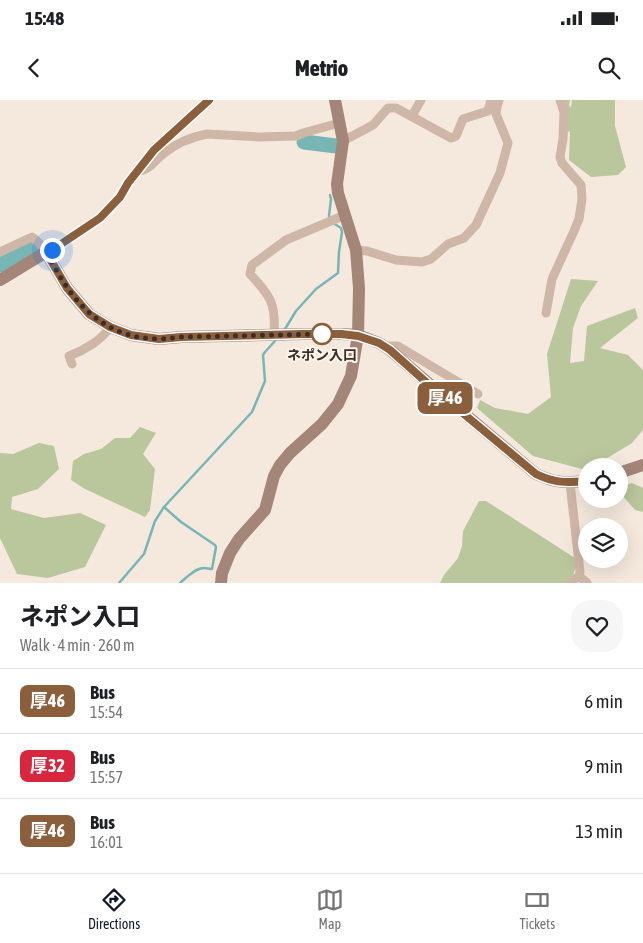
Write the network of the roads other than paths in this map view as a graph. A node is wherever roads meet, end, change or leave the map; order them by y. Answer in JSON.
{"nodes":[{"id":1,"x":209,"y":100,"type":"edge"},
{"id":2,"x":335,"y":100,"type":"edge"},
{"id":3,"x":421,"y":100,"type":"edge"},
{"id":4,"x":491,"y":100,"type":"edge"},
{"id":5,"x":499,"y":100,"type":"edge"},
{"id":6,"x":560,"y":100,"type":"edge"},
{"id":7,"x":412,"y":116,"type":"junction"},
{"id":8,"x":339,"y":123,"type":"junction"},
{"id":9,"x":343,"y":140,"type":"junction"},
{"id":10,"x":137,"y":172,"type":"junction"},
{"id":11,"x":336,"y":219,"type":"junction"},
{"id":12,"x":356,"y":250,"type":"junction"},
{"id":13,"x":0,"y":252,"type":"edge"},
{"id":14,"x":46,"y":252,"type":"junction"},
{"id":15,"x":0,"y":280,"type":"edge"},
{"id":16,"x":548,"y":307,"type":"dead end"},
{"id":17,"x":110,"y":327,"type":"junction"},
{"id":18,"x":274,"y":334,"type":"junction"},
{"id":19,"x":358,"y":336,"type":"junction"},
{"id":20,"x":383,"y":346,"type":"junction"},
{"id":21,"x":72,"y":364,"type":"dead end"},
{"id":22,"x":478,"y":394,"type":"dead end"},
{"id":23,"x":643,"y":465,"type":"edge"},
{"id":24,"x":628,"y":470,"type":"edge"},
{"id":25,"x":578,"y":482,"type":"edge"},
{"id":26,"x":570,"y":483,"type":"junction"},
{"id":27,"x":579,"y":576,"type":"junction"},
{"id":28,"x":221,"y":583,"type":"edge"},
{"id":29,"x":570,"y":583,"type":"edge"},
{"id":30,"x":588,"y":583,"type":"edge"}],
"edges":[{"from":1,"to":10,"type":"street"},
{"from":2,"to":8,"type":"street"},
{"from":3,"to":7,"type":"street"},
{"from":4,"to":7,"type":"street"},
{"from":5,"to":12,"type":"street"},
{"from":6,"to":16,"type":"street"},
{"from":7,"to":9,"type":"street"},
{"from":8,"to":9,"type":"street"},
{"from":8,"to":10,"type":"street"},
{"from":9,"to":11,"type":"street"},
{"from":10,"to":14,"type":"street"},
{"from":11,"to":12,"type":"street"},
{"from":11,"to":18,"type":"street"},
{"from":12,"to":19,"type":"street"},
{"from":13,"to":14,"type":"street"},
{"from":14,"to":15,"type":"street"},
{"from":14,"to":17,"type":"street"},
{"from":17,"to":18,"type":"street"},
{"from":17,"to":21,"type":"street"},
{"from":18,"to":19,"type":"street"},
{"from":19,"to":20,"type":"street"},
{"from":19,"to":28,"type":"street"},
{"from":20,"to":22,"type":"street"},
{"from":20,"to":26,"type":"street"},
{"from":23,"to":24,"type":"street"},
{"from":25,"to":26,"type":"street"},
{"from":26,"to":27,"type":"street"},
{"from":27,"to":29,"type":"street"},
{"from":27,"to":30,"type":"street"}]}
